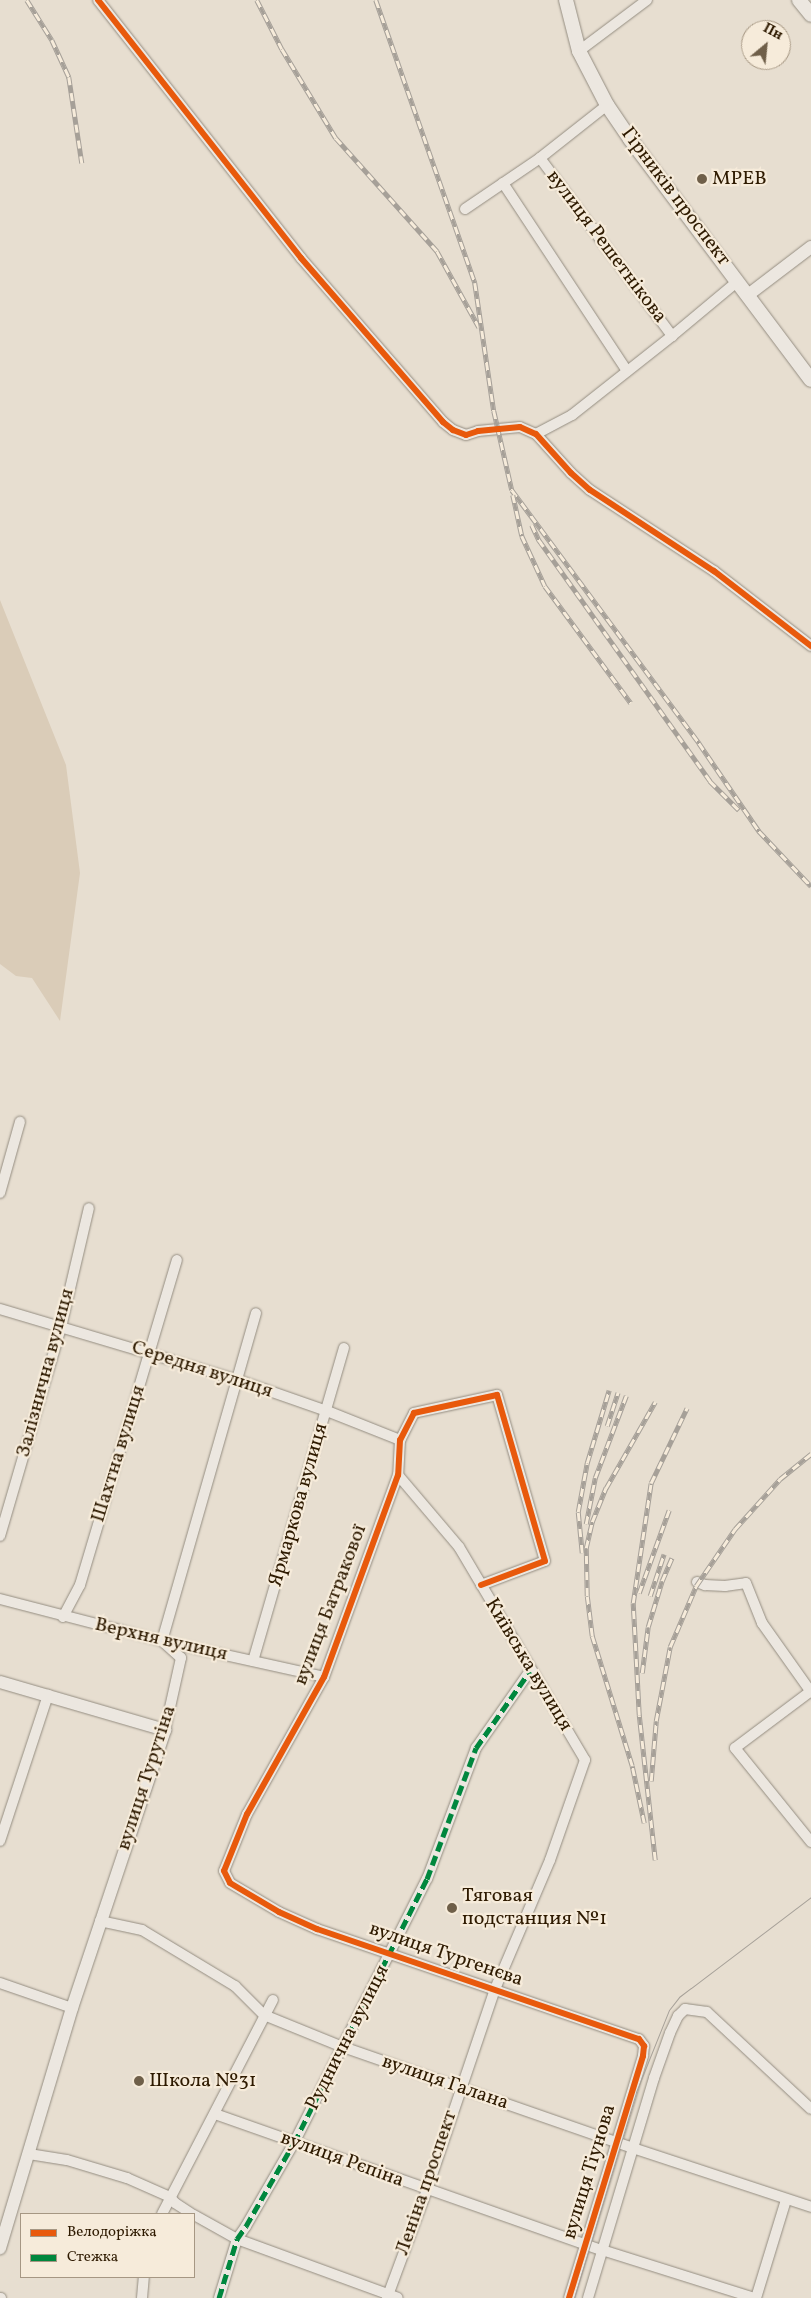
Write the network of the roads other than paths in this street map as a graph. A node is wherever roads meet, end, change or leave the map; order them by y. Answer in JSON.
{"nodes":[{"id":1,"x":98,"y":0,"type":"edge"},
{"id":2,"x":566,"y":0,"type":"edge"},
{"id":3,"x":647,"y":0,"type":"edge"},
{"id":4,"x":799,"y":0,"type":"edge"},
{"id":5,"x":811,"y":15,"type":"edge"},
{"id":6,"x":579,"y":51,"type":"junction"},
{"id":7,"x":607,"y":105,"type":"junction"},
{"id":8,"x":540,"y":158,"type":"junction"},
{"id":9,"x":503,"y":183,"type":"junction"},
{"id":10,"x":466,"y":209,"type":"dead end"},
{"id":11,"x":811,"y":247,"type":"edge"},
{"id":12,"x":738,"y":280,"type":"junction"},
{"id":13,"x":748,"y":295,"type":"junction"},
{"id":14,"x":672,"y":336,"type":"junction"},
{"id":15,"x":627,"y":371,"type":"junction"},
{"id":16,"x":811,"y":380,"type":"edge"},
{"id":17,"x":536,"y":434,"type":"junction"},
{"id":18,"x":811,"y":646,"type":"edge"},
{"id":19,"x":20,"y":1122,"type":"dead end"},
{"id":20,"x":0,"y":1193,"type":"edge"},
{"id":21,"x":89,"y":1208,"type":"dead end"},
{"id":22,"x":177,"y":1260,"type":"dead end"},
{"id":23,"x":0,"y":1309,"type":"edge"},
{"id":24,"x":256,"y":1313,"type":"dead end"},
{"id":25,"x":61,"y":1327,"type":"junction"},
{"id":26,"x":344,"y":1348,"type":"dead end"},
{"id":27,"x":150,"y":1352,"type":"junction"},
{"id":28,"x":238,"y":1380,"type":"junction"},
{"id":29,"x":327,"y":1410,"type":"junction"},
{"id":30,"x":400,"y":1440,"type":"junction"},
{"id":31,"x":398,"y":1475,"type":"junction"},
{"id":32,"x":0,"y":1536,"type":"edge"},
{"id":33,"x":697,"y":1582,"type":"dead end"},
{"id":34,"x":481,"y":1585,"type":"junction"},
{"id":35,"x":0,"y":1599,"type":"edge"},
{"id":36,"x":63,"y":1617,"type":"junction"},
{"id":37,"x":162,"y":1641,"type":"junction"},
{"id":38,"x":253,"y":1661,"type":"junction"},
{"id":39,"x":530,"y":1671,"type":"junction"},
{"id":40,"x":324,"y":1677,"type":"junction"},
{"id":41,"x":0,"y":1682,"type":"edge"},
{"id":42,"x":811,"y":1691,"type":"edge"},
{"id":43,"x":48,"y":1695,"type":"junction"},
{"id":44,"x":165,"y":1730,"type":"junction"},
{"id":45,"x":585,"y":1760,"type":"joint"},
{"id":46,"x":0,"y":1841,"type":"edge"},
{"id":47,"x":811,"y":1842,"type":"edge"},
{"id":48,"x":230,"y":1883,"type":"joint"},
{"id":49,"x":100,"y":1921,"type":"junction"},
{"id":50,"x":392,"y":1953,"type":"junction"},
{"id":51,"x":0,"y":1983,"type":"edge"},
{"id":52,"x":495,"y":1989,"type":"junction"},
{"id":53,"x":273,"y":2000,"type":"dead end"},
{"id":54,"x":72,"y":2008,"type":"junction"},
{"id":55,"x":264,"y":2015,"type":"junction"},
{"id":56,"x":343,"y":2047,"type":"junction"},
{"id":57,"x":643,"y":2056,"type":"joint"},
{"id":58,"x":460,"y":2089,"type":"junction"},
{"id":59,"x":811,"y":2109,"type":"edge"},
{"id":60,"x":215,"y":2114,"type":"junction"},
{"id":61,"x":616,"y":2142,"type":"junction"},
{"id":62,"x":294,"y":2143,"type":"junction"},
{"id":63,"x":633,"y":2148,"type":"junction"},
{"id":64,"x":29,"y":2154,"type":"junction"},
{"id":65,"x":427,"y":2190,"type":"junction"},
{"id":66,"x":170,"y":2197,"type":"junction"},
{"id":67,"x":786,"y":2200,"type":"junction"},
{"id":68,"x":811,"y":2207,"type":"edge"},
{"id":69,"x":162,"y":2213,"type":"edge"},
{"id":70,"x":190,"y":2213,"type":"edge"},
{"id":71,"x":195,"y":2216,"type":"edge"},
{"id":72,"x":237,"y":2239,"type":"junction"},
{"id":73,"x":586,"y":2244,"type":"junction"},
{"id":74,"x":0,"y":2248,"type":"edge"},
{"id":75,"x":602,"y":2250,"type":"junction"},
{"id":76,"x":144,"y":2278,"type":"edge"},
{"id":77,"x":391,"y":2297,"type":"edge"},
{"id":78,"x":142,"y":2298,"type":"edge"},
{"id":79,"x":219,"y":2298,"type":"edge"},
{"id":80,"x":568,"y":2298,"type":"edge"},
{"id":81,"x":588,"y":2298,"type":"edge"},
{"id":82,"x":755,"y":2298,"type":"edge"}],
"edges":[{"from":1,"to":17,"type":"street"},
{"from":2,"to":6,"type":"main road","name":"Гірників проспект"},
{"from":3,"to":6,"type":"street"},
{"from":4,"to":5,"type":"main road"},
{"from":6,"to":7,"type":"main road","name":"Гірників проспект"},
{"from":7,"to":8,"type":"street"},
{"from":7,"to":12,"type":"main road","name":"Гірників проспект"},
{"from":8,"to":9,"type":"street"},
{"from":8,"to":14,"type":"street","name":"вулиця Решетнікова"},
{"from":9,"to":10,"type":"street"},
{"from":9,"to":15,"type":"street"},
{"from":11,"to":13,"type":"street"},
{"from":12,"to":13,"type":"main road","name":"Гірників проспект"},
{"from":12,"to":14,"type":"street"},
{"from":13,"to":16,"type":"main road","name":"Гірників проспект"},
{"from":14,"to":15,"type":"street"},
{"from":15,"to":17,"type":"street"},
{"from":17,"to":18,"type":"street"},
{"from":19,"to":20,"type":"street"},
{"from":21,"to":25,"type":"street","name":"Залізнична вулиця"},
{"from":22,"to":27,"type":"street","name":"Шахтна вулиця"},
{"from":23,"to":25,"type":"street","name":"Середня вулиця"},
{"from":24,"to":28,"type":"street"},
{"from":25,"to":27,"type":"street","name":"Середня вулиця"},
{"from":25,"to":32,"type":"street","name":"Залізнична вулиця"},
{"from":26,"to":29,"type":"street","name":"Ярмаркова вулиця"},
{"from":27,"to":28,"type":"street","name":"Середня вулиця"},
{"from":27,"to":36,"type":"street","name":"Шахтна вулиця"},
{"from":28,"to":29,"type":"street","name":"Середня вулиця"},
{"from":28,"to":37,"type":"street"},
{"from":29,"to":30,"type":"street","name":"Середня вулиця"},
{"from":29,"to":38,"type":"street","name":"Ярмаркова вулиця"},
{"from":30,"to":31,"type":"street","name":"вулиця Батракової"},
{"from":30,"to":34,"type":"street"},
{"from":31,"to":34,"type":"street","name":"Київська вулиця"},
{"from":31,"to":40,"type":"street","name":"вулиця Батракової"},
{"from":33,"to":42,"type":"street"},
{"from":34,"to":39,"type":"street","name":"Київська вулиця"},
{"from":35,"to":36,"type":"street","name":"Верхня вулиця"},
{"from":36,"to":37,"type":"street","name":"Верхня вулиця"},
{"from":37,"to":38,"type":"street","name":"Верхня вулиця"},
{"from":37,"to":44,"type":"street","name":"вулиця Турутіна"},
{"from":38,"to":40,"type":"street","name":"Верхня вулиця"},
{"from":39,"to":45,"type":"street","name":"Київська вулиця"},
{"from":39,"to":50,"type":"street","name":"Руднична вулиця"},
{"from":40,"to":48,"type":"street","name":"вулиця Батракової"},
{"from":41,"to":43,"type":"street"},
{"from":42,"to":47,"type":"street"},
{"from":43,"to":44,"type":"street"},
{"from":43,"to":46,"type":"street"},
{"from":44,"to":49,"type":"street","name":"вулиця Турутіна"},
{"from":45,"to":52,"type":"street","name":"Леніна проспект"},
{"from":48,"to":50,"type":"street","name":"вулиця Тургенєва"},
{"from":49,"to":54,"type":"street","name":"вулиця Турутіна"},
{"from":49,"to":55,"type":"street","name":"вулиця Галана"},
{"from":50,"to":52,"type":"street","name":"вулиця Тургенєва"},
{"from":50,"to":56,"type":"street","name":"Руднична вулиця"},
{"from":51,"to":54,"type":"street"},
{"from":52,"to":57,"type":"street","name":"вулиця Тургенєва"},
{"from":52,"to":58,"type":"street","name":"Леніна проспект"},
{"from":53,"to":55,"type":"street"},
{"from":54,"to":64,"type":"street","name":"вулиця Турутіна"},
{"from":55,"to":56,"type":"street","name":"вулиця Галана"},
{"from":55,"to":60,"type":"street"},
{"from":56,"to":58,"type":"street","name":"вулиця Галана"},
{"from":56,"to":62,"type":"street","name":"Руднична вулиця"},
{"from":57,"to":61,"type":"street","name":"вулиця Тіунова"},
{"from":58,"to":61,"type":"street","name":"вулиця Галана"},
{"from":58,"to":65,"type":"street","name":"Леніна проспект"},
{"from":59,"to":63,"type":"street","name":"вулиця Тіунова"},
{"from":60,"to":62,"type":"street","name":"вулиця Рєпіна"},
{"from":60,"to":66,"type":"street"},
{"from":61,"to":63,"type":"street","name":"вулиця Галана"},
{"from":61,"to":73,"type":"street","name":"вулиця Тіунова"},
{"from":62,"to":65,"type":"street","name":"вулиця Рєпіна"},
{"from":62,"to":72,"type":"street","name":"Руднична вулиця"},
{"from":63,"to":67,"type":"street","name":"вулиця Галана"},
{"from":63,"to":75,"type":"street","name":"вулиця Тіунова"},
{"from":64,"to":66,"type":"street"},
{"from":64,"to":74,"type":"street","name":"вулиця Турутіна"},
{"from":65,"to":73,"type":"street","name":"вулиця Рєпіна"},
{"from":65,"to":77,"type":"street","name":"Леніна проспект"},
{"from":66,"to":69,"type":"street"},
{"from":66,"to":70,"type":"street"},
{"from":67,"to":68,"type":"street","name":"вулиця Галана"},
{"from":67,"to":82,"type":"street"},
{"from":71,"to":72,"type":"street"},
{"from":72,"to":77,"type":"street"},
{"from":72,"to":79,"type":"street","name":"Руднична вулиця"},
{"from":73,"to":75,"type":"street","name":"вулиця Рєпіна"},
{"from":73,"to":80,"type":"street","name":"вулиця Тіунова"},
{"from":75,"to":81,"type":"street","name":"вулиця Тіунова"},
{"from":75,"to":82,"type":"street","name":"вулиця Рєпіна"},
{"from":76,"to":78,"type":"street"}]}
